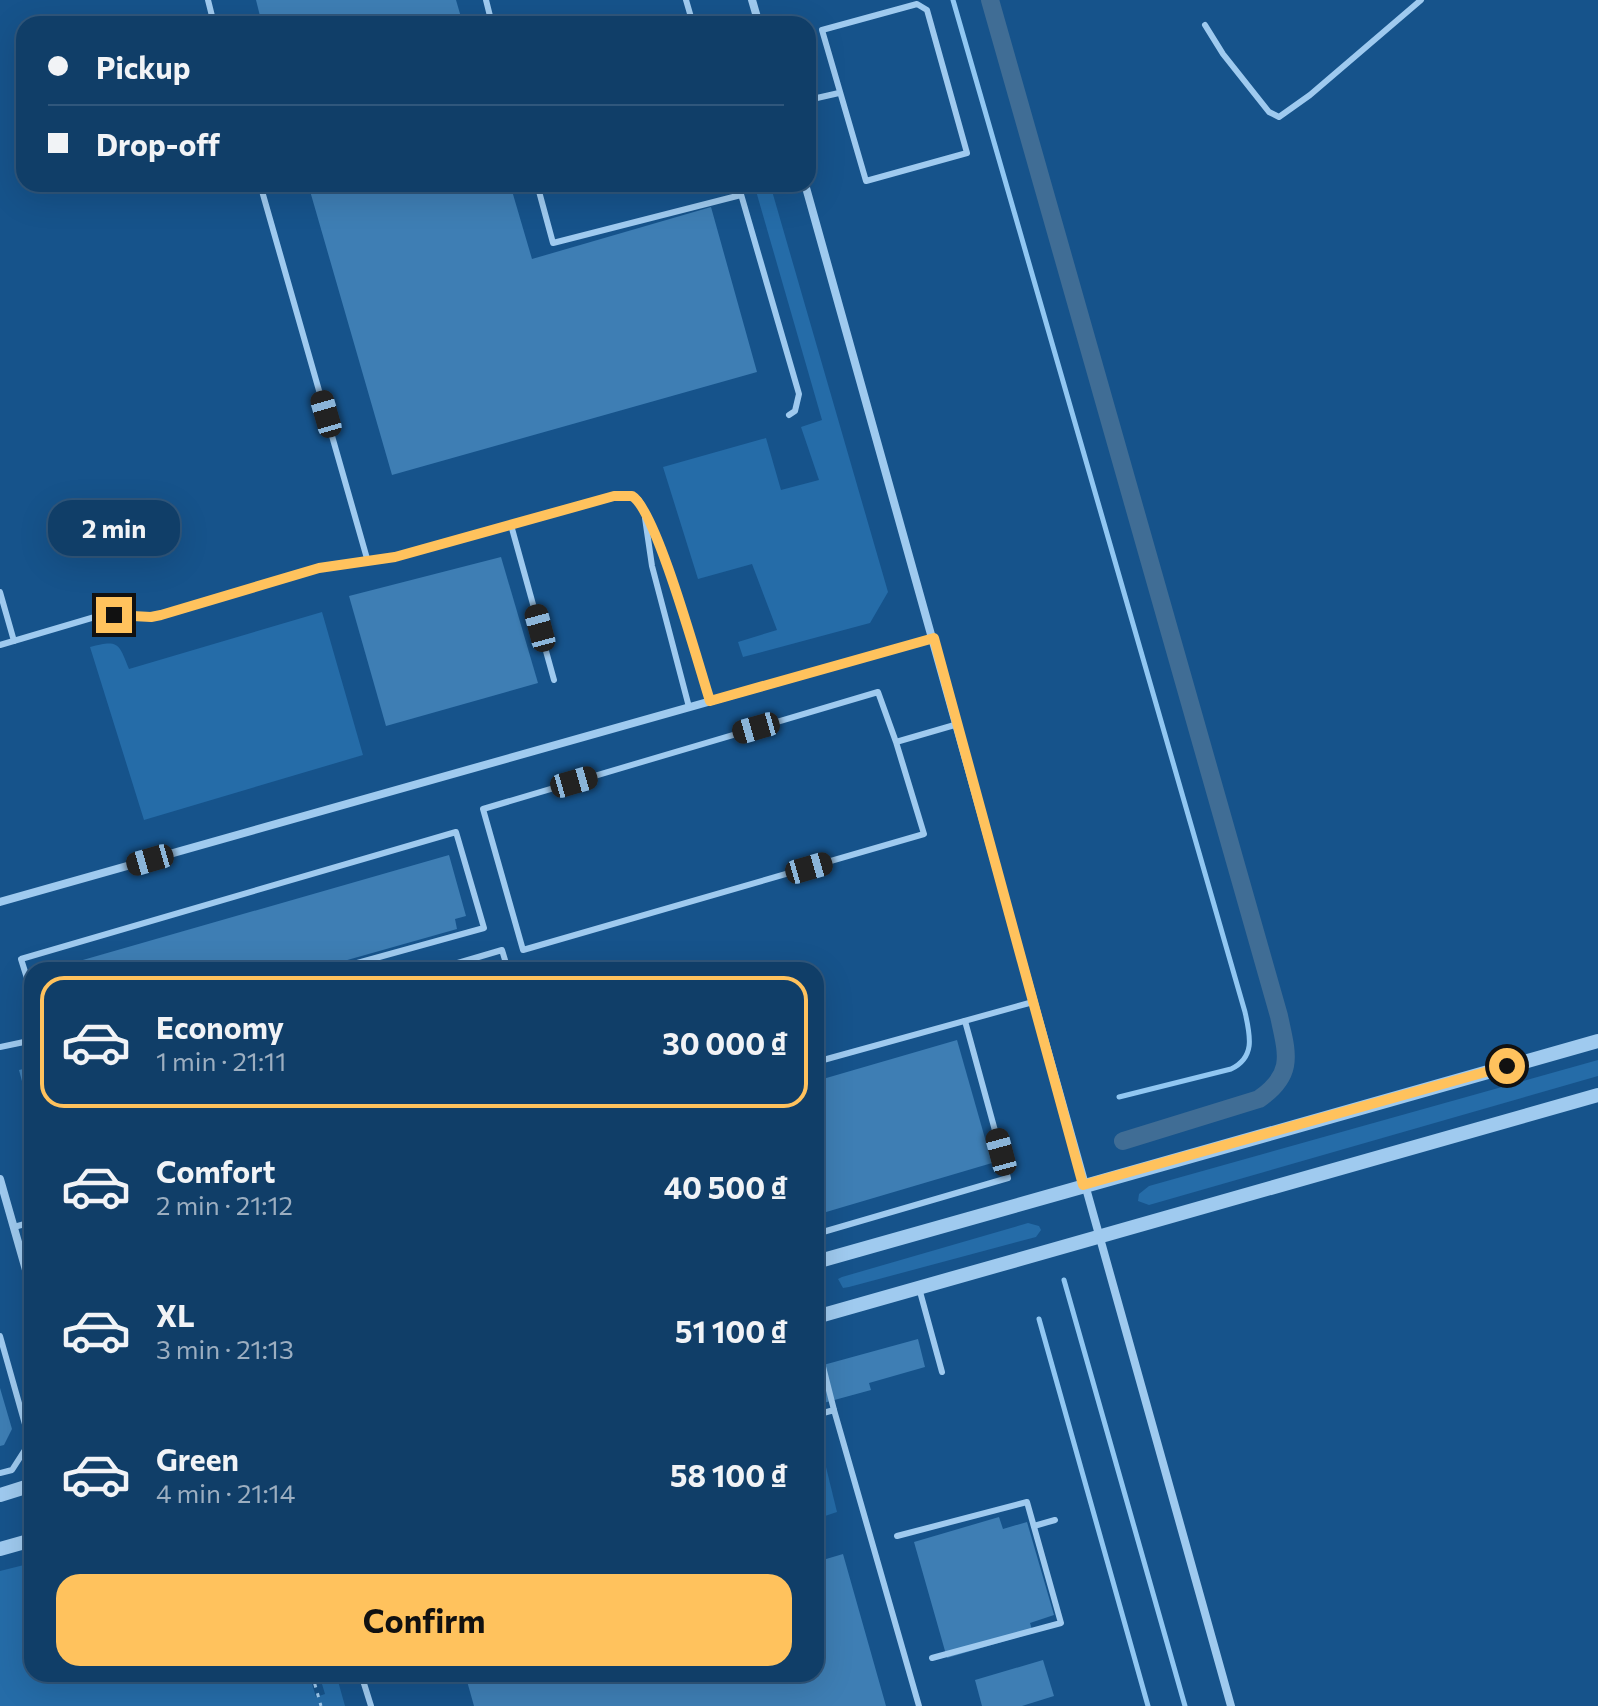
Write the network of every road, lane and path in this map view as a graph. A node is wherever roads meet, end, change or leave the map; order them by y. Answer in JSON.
{"nodes":[{"id":1,"x":1421,"y":0,"type":"edge"},
{"id":2,"x":1205,"y":25,"type":"dead end"},
{"id":3,"x":839,"y":93,"type":"junction"},
{"id":4,"x":816,"y":98,"type":"edge"},
{"id":5,"x":262,"y":192,"type":"edge"},
{"id":6,"x":539,"y":192,"type":"edge"},
{"id":7,"x":740,"y":192,"type":"edge"},
{"id":8,"x":807,"y":192,"type":"edge"},
{"id":9,"x":741,"y":195,"type":"junction"},
{"id":10,"x":789,"y":415,"type":"dead end"},
{"id":11,"x":644,"y":510,"type":"junction"},
{"id":12,"x":511,"y":525,"type":"junction"},
{"id":13,"x":368,"y":562,"type":"junction"},
{"id":14,"x":0,"y":592,"type":"edge"},
{"id":15,"x":934,"y":638,"type":"junction"},
{"id":16,"x":14,"y":641,"type":"junction"},
{"id":17,"x":0,"y":645,"type":"edge"},
{"id":18,"x":554,"y":680,"type":"dead end"},
{"id":19,"x":710,"y":701,"type":"junction"},
{"id":20,"x":689,"y":707,"type":"junction"},
{"id":21,"x":958,"y":724,"type":"junction"},
{"id":22,"x":896,"y":742,"type":"junction"},
{"id":23,"x":0,"y":902,"type":"edge"},
{"id":24,"x":361,"y":962,"type":"edge"},
{"id":25,"x":461,"y":962,"type":"edge"},
{"id":26,"x":506,"y":962,"type":"edge"},
{"id":27,"x":24,"y":969,"type":"edge"},
{"id":28,"x":1033,"y":1002,"type":"junction"},
{"id":29,"x":965,"y":1021,"type":"junction"},
{"id":30,"x":1598,"y":1041,"type":"edge"},
{"id":31,"x":24,"y":1042,"type":"edge"},
{"id":32,"x":0,"y":1047,"type":"edge"},
{"id":33,"x":824,"y":1060,"type":"edge"},
{"id":34,"x":1598,"y":1095,"type":"edge"},
{"id":35,"x":0,"y":1179,"type":"edge"},
{"id":36,"x":1083,"y":1185,"type":"junction"},
{"id":37,"x":24,"y":1224,"type":"edge"},
{"id":38,"x":14,"y":1227,"type":"junction"},
{"id":39,"x":824,"y":1232,"type":"edge"},
{"id":40,"x":1097,"y":1238,"type":"junction"},
{"id":41,"x":824,"y":1260,"type":"edge"},
{"id":42,"x":24,"y":1263,"type":"edge"},
{"id":43,"x":919,"y":1288,"type":"junction"},
{"id":44,"x":824,"y":1315,"type":"edge"},
{"id":45,"x":0,"y":1336,"type":"edge"},
{"id":46,"x":824,"y":1371,"type":"edge"},
{"id":47,"x":942,"y":1372,"type":"dead end"},
{"id":48,"x":834,"y":1410,"type":"junction"},
{"id":49,"x":824,"y":1413,"type":"edge"},
{"id":50,"x":24,"y":1421,"type":"edge"},
{"id":51,"x":24,"y":1451,"type":"edge"},
{"id":52,"x":0,"y":1473,"type":"edge"},
{"id":53,"x":24,"y":1488,"type":"edge"},
{"id":54,"x":0,"y":1495,"type":"edge"},
{"id":55,"x":1055,"y":1520,"type":"dead end"},
{"id":56,"x":1034,"y":1526,"type":"junction"},
{"id":57,"x":897,"y":1536,"type":"dead end"},
{"id":58,"x":24,"y":1542,"type":"edge"},
{"id":59,"x":0,"y":1549,"type":"edge"},
{"id":60,"x":932,"y":1658,"type":"dead end"},
{"id":61,"x":314,"y":1682,"type":"edge"},
{"id":62,"x":364,"y":1682,"type":"edge"},
{"id":63,"x":321,"y":1706,"type":"edge"},
{"id":64,"x":371,"y":1706,"type":"edge"},
{"id":65,"x":919,"y":1706,"type":"edge"},
{"id":66,"x":1231,"y":1706,"type":"edge"}],
"edges":[{"from":1,"to":2,"type":"lane"},
{"from":3,"to":3,"type":"lane"},
{"from":3,"to":4,"type":"lane"},
{"from":5,"to":13,"type":"lane"},
{"from":6,"to":9,"type":"lane"},
{"from":7,"to":9,"type":"lane"},
{"from":8,"to":15,"type":"street"},
{"from":9,"to":10,"type":"lane"},
{"from":11,"to":12,"type":"lane"},
{"from":11,"to":19,"type":"lane"},
{"from":11,"to":20,"type":"lane"},
{"from":12,"to":13,"type":"lane"},
{"from":12,"to":18,"type":"lane"},
{"from":13,"to":16,"type":"lane"},
{"from":14,"to":16,"type":"lane"},
{"from":15,"to":19,"type":"street"},
{"from":15,"to":21,"type":"street"},
{"from":16,"to":17,"type":"lane"},
{"from":19,"to":20,"type":"street"},
{"from":20,"to":23,"type":"street"},
{"from":21,"to":22,"type":"lane"},
{"from":21,"to":28,"type":"street"},
{"from":22,"to":22,"type":"lane"},
{"from":24,"to":27,"type":"lane"},
{"from":25,"to":26,"type":"lane"},
{"from":28,"to":29,"type":"lane"},
{"from":28,"to":36,"type":"street"},
{"from":29,"to":33,"type":"lane"},
{"from":29,"to":39,"type":"lane"},
{"from":30,"to":36,"type":"street"},
{"from":31,"to":32,"type":"lane"},
{"from":34,"to":40,"type":"street"},
{"from":35,"to":38,"type":"street"},
{"from":36,"to":40,"type":"street"},
{"from":36,"to":41,"type":"street"},
{"from":37,"to":38,"type":"lane"},
{"from":38,"to":42,"type":"street"},
{"from":40,"to":43,"type":"street"},
{"from":40,"to":66,"type":"street"},
{"from":43,"to":44,"type":"street"},
{"from":43,"to":47,"type":"lane"},
{"from":45,"to":50,"type":"lane"},
{"from":46,"to":48,"type":"lane"},
{"from":48,"to":49,"type":"lane"},
{"from":48,"to":65,"type":"lane"},
{"from":51,"to":52,"type":"lane"},
{"from":53,"to":54,"type":"street"},
{"from":55,"to":56,"type":"lane"},
{"from":56,"to":57,"type":"lane"},
{"from":56,"to":60,"type":"lane"},
{"from":58,"to":59,"type":"street"},
{"from":61,"to":63,"type":"path"},
{"from":62,"to":64,"type":"lane"}]}
